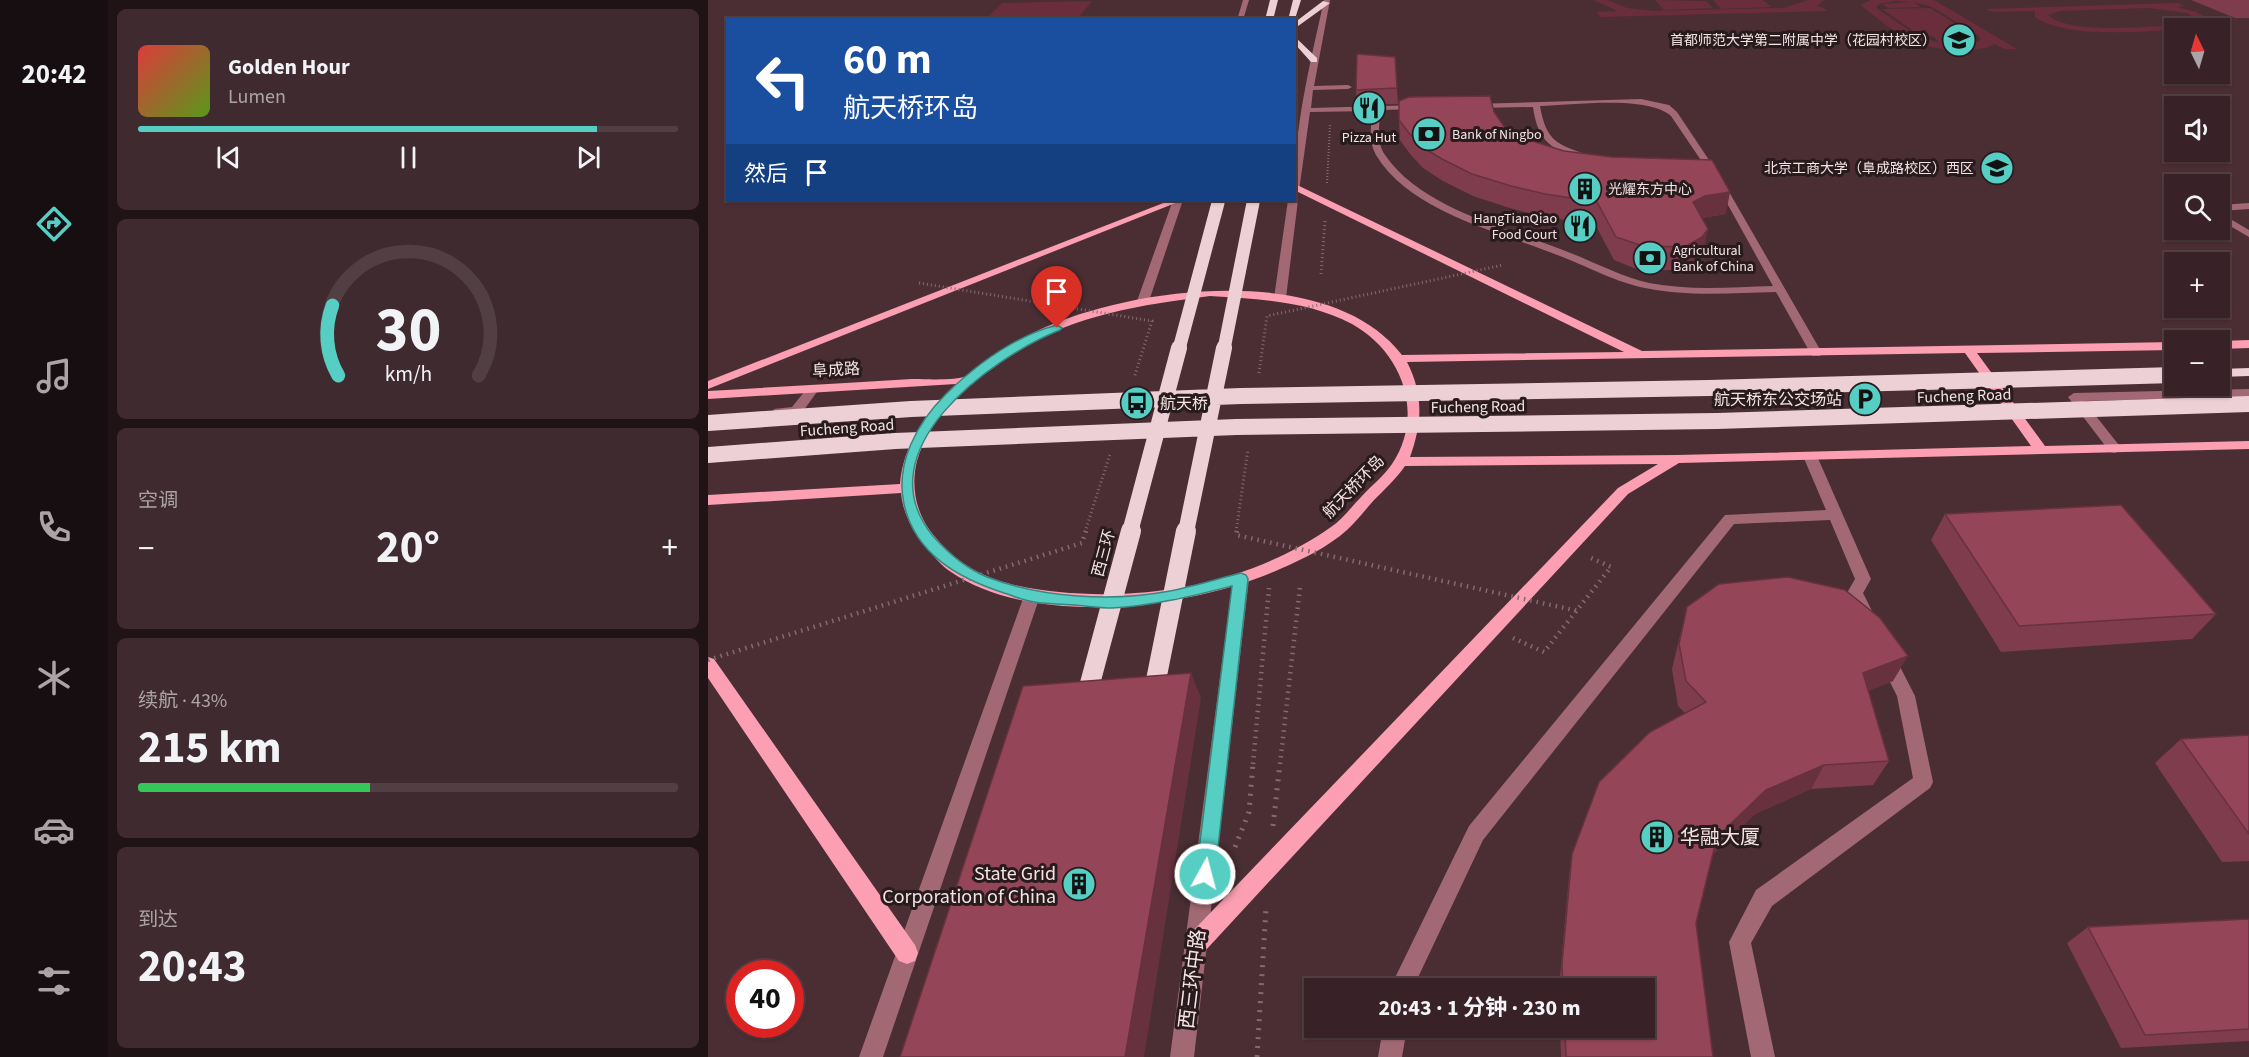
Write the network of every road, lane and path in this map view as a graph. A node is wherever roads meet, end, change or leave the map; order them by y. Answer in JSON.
{"nodes":[{"id":1,"x":1246,"y":0,"type":"edge"},
{"id":2,"x":1274,"y":0,"type":"edge"},
{"id":3,"x":1297,"y":0,"type":"edge"},
{"id":4,"x":1326,"y":1,"type":"edge"},
{"id":5,"x":1241,"y":18,"type":"edge"},
{"id":6,"x":1268,"y":18,"type":"edge"},
{"id":7,"x":1292,"y":18,"type":"edge"},
{"id":8,"x":1296,"y":25,"type":"edge"},
{"id":9,"x":1296,"y":40,"type":"edge"},
{"id":10,"x":1314,"y":60,"type":"junction"},
{"id":11,"x":1348,"y":87,"type":"dead end"},
{"id":12,"x":1310,"y":88,"type":"junction"},
{"id":13,"x":1536,"y":104,"type":"junction"},
{"id":14,"x":1468,"y":106,"type":"edge"},
{"id":15,"x":1422,"y":107,"type":"edge"},
{"id":16,"x":1377,"y":108,"type":"junction"},
{"id":17,"x":1306,"y":110,"type":"junction"},
{"id":18,"x":1600,"y":161,"type":"edge"},
{"id":19,"x":1699,"y":168,"type":"edge"},
{"id":20,"x":1710,"y":168,"type":"junction"},
{"id":21,"x":1296,"y":182,"type":"edge"},
{"id":22,"x":1296,"y":189,"type":"edge"},
{"id":23,"x":1175,"y":201,"type":"edge"},
{"id":24,"x":1178,"y":201,"type":"edge"},
{"id":25,"x":1219,"y":201,"type":"edge"},
{"id":26,"x":1254,"y":201,"type":"edge"},
{"id":27,"x":1293,"y":201,"type":"edge"},
{"id":28,"x":2249,"y":206,"type":"edge"},
{"id":29,"x":2230,"y":207,"type":"edge"},
{"id":30,"x":2230,"y":222,"type":"edge"},
{"id":31,"x":2249,"y":234,"type":"edge"},
{"id":32,"x":1503,"y":265,"type":"dead end"},
{"id":33,"x":919,"y":283,"type":"dead end"},
{"id":34,"x":1780,"y":289,"type":"junction"},
{"id":35,"x":1280,"y":298,"type":"junction"},
{"id":36,"x":1143,"y":301,"type":"junction"},
{"id":37,"x":2249,"y":344,"type":"edge"},
{"id":38,"x":2230,"y":345,"type":"edge"},
{"id":39,"x":2164,"y":346,"type":"edge"},
{"id":40,"x":1969,"y":350,"type":"junction"},
{"id":41,"x":1815,"y":353,"type":"junction"},
{"id":42,"x":1642,"y":356,"type":"junction"},
{"id":43,"x":1399,"y":359,"type":"junction"},
{"id":44,"x":2249,"y":372,"type":"edge"},
{"id":45,"x":2230,"y":373,"type":"edge"},
{"id":46,"x":2164,"y":375,"type":"edge"},
{"id":47,"x":1258,"y":377,"type":"dead end"},
{"id":48,"x":967,"y":380,"type":"junction"},
{"id":49,"x":1132,"y":384,"type":"dead end"},
{"id":50,"x":708,"y":385,"type":"edge"},
{"id":51,"x":813,"y":389,"type":"junction"},
{"id":52,"x":2249,"y":393,"type":"edge"},
{"id":53,"x":708,"y":395,"type":"edge"},
{"id":54,"x":2249,"y":404,"type":"edge"},
{"id":55,"x":708,"y":417,"type":"edge"},
{"id":56,"x":708,"y":423,"type":"edge"},
{"id":57,"x":1249,"y":442,"type":"dead end"},
{"id":58,"x":2249,"y":445,"type":"edge"},
{"id":59,"x":2115,"y":449,"type":"junction"},
{"id":60,"x":1111,"y":450,"type":"dead end"},
{"id":61,"x":2042,"y":450,"type":"junction"},
{"id":62,"x":708,"y":455,"type":"edge"},
{"id":63,"x":1810,"y":456,"type":"junction"},
{"id":64,"x":1677,"y":459,"type":"junction"},
{"id":65,"x":1401,"y":462,"type":"junction"},
{"id":66,"x":907,"y":488,"type":"junction"},
{"id":67,"x":708,"y":500,"type":"edge"},
{"id":68,"x":1836,"y":515,"type":"junction"},
{"id":69,"x":1271,"y":567,"type":"junction"},
{"id":70,"x":1611,"y":567,"type":"dead end"},
{"id":71,"x":1241,"y":579,"type":"junction"},
{"id":72,"x":1032,"y":596,"type":"junction"},
{"id":73,"x":1578,"y":611,"type":"junction"},
{"id":74,"x":1494,"y":628,"type":"junction"},
{"id":75,"x":708,"y":662,"type":"edge"},
{"id":76,"x":1148,"y":716,"type":"edge"},
{"id":77,"x":1079,"y":724,"type":"edge"},
{"id":78,"x":1232,"y":856,"type":"dead end"},
{"id":79,"x":1197,"y":943,"type":"junction"},
{"id":80,"x":907,"y":953,"type":"junction"},
{"id":81,"x":1406,"y":978,"type":"edge"},
{"id":82,"x":1393,"y":1038,"type":"edge"},
{"id":83,"x":871,"y":1057,"type":"edge"},
{"id":84,"x":1182,"y":1057,"type":"edge"},
{"id":85,"x":1390,"y":1057,"type":"edge"},
{"id":86,"x":1763,"y":1057,"type":"edge"}],
"edges":[{"from":1,"to":5,"type":"street"},
{"from":2,"to":6,"type":"highway"},
{"from":3,"to":7,"type":"highway"},
{"from":4,"to":8,"type":"highway"},
{"from":4,"to":10,"type":"street"},
{"from":9,"to":10,"type":"highway"},
{"from":10,"to":12,"type":"street"},
{"from":11,"to":12,"type":"street"},
{"from":12,"to":17,"type":"street"},
{"from":13,"to":14,"type":"street"},
{"from":13,"to":18,"type":"street"},
{"from":13,"to":20,"type":"street"},
{"from":15,"to":16,"type":"street"},
{"from":16,"to":17,"type":"street"},
{"from":16,"to":34,"type":"street"},
{"from":17,"to":21,"type":"street"},
{"from":19,"to":20,"type":"street"},
{"from":20,"to":34,"type":"street"},
{"from":22,"to":42,"type":"main road"},
{"from":23,"to":50,"type":"main road"},
{"from":24,"to":36,"type":"street"},
{"from":25,"to":77,"type":"highway","name":"西三环","bridge":true},
{"from":26,"to":76,"type":"highway","bridge":true},
{"from":27,"to":35,"type":"street"},
{"from":28,"to":29,"type":"street"},
{"from":30,"to":31,"type":"street"},
{"from":32,"to":47,"type":"path","bridge":true},
{"from":33,"to":49,"type":"path","bridge":true},
{"from":34,"to":41,"type":"street"},
{"from":35,"to":36,"type":"main road","name":"航天桥环岛"},
{"from":35,"to":43,"type":"main road","name":"航天桥环岛"},
{"from":36,"to":48,"type":"main road","name":"航天桥环岛"},
{"from":37,"to":38,"type":"main road"},
{"from":39,"to":40,"type":"main road"},
{"from":40,"to":41,"type":"main road"},
{"from":40,"to":61,"type":"main road"},
{"from":41,"to":42,"type":"main road"},
{"from":42,"to":43,"type":"main road"},
{"from":43,"to":65,"type":"main road","name":"航天桥环岛"},
{"from":44,"to":45,"type":"highway"},
{"from":46,"to":56,"type":"highway","name":"Fucheng Road","bridge":true},
{"from":48,"to":51,"type":"main road","name":"阜成路"},
{"from":48,"to":66,"type":"main road","name":"航天桥环岛"},
{"from":51,"to":53,"type":"main road","name":"阜成路"},
{"from":51,"to":55,"type":"street"},
{"from":52,"to":59,"type":"street"},
{"from":54,"to":62,"type":"highway","name":"Fucheng Road","bridge":true},
{"from":57,"to":73,"type":"path","bridge":true},
{"from":58,"to":59,"type":"main road"},
{"from":59,"to":61,"type":"main road"},
{"from":60,"to":75,"type":"path","bridge":true},
{"from":61,"to":63,"type":"main road"},
{"from":63,"to":64,"type":"main road"},
{"from":63,"to":68,"type":"street"},
{"from":64,"to":65,"type":"main road"},
{"from":64,"to":74,"type":"main road"},
{"from":65,"to":69,"type":"main road","name":"航天桥环岛"},
{"from":66,"to":67,"type":"main road"},
{"from":66,"to":72,"type":"main road","name":"航天桥环岛"},
{"from":68,"to":81,"type":"street"},
{"from":68,"to":86,"type":"street"},
{"from":69,"to":71,"type":"main road","name":"航天桥环岛"},
{"from":69,"to":78,"type":"path"},
{"from":70,"to":73,"type":"path"},
{"from":71,"to":72,"type":"main road","name":"航天桥环岛"},
{"from":71,"to":79,"type":"street","name":"西三环中路"},
{"from":72,"to":80,"type":"street"},
{"from":73,"to":74,"type":"path"},
{"from":74,"to":79,"type":"main road"},
{"from":75,"to":80,"type":"main road"},
{"from":79,"to":84,"type":"street","name":"西三环中路"},
{"from":80,"to":83,"type":"street"},
{"from":82,"to":85,"type":"street"}]}
